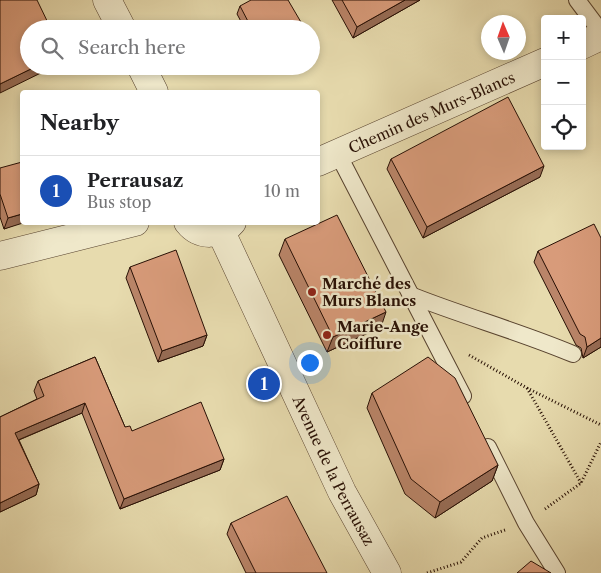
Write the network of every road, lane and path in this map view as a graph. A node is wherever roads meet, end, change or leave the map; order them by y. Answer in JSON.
{"nodes":[{"id":1,"x":107,"y":0,"type":"edge"},
{"id":2,"x":577,"y":0,"type":"edge"},
{"id":3,"x":117,"y":20,"type":"edge"},
{"id":4,"x":601,"y":32,"type":"edge"},
{"id":5,"x":601,"y":36,"type":"edge"},
{"id":6,"x":586,"y":43,"type":"edge"},
{"id":7,"x":541,"y":64,"type":"edge"},
{"id":8,"x":145,"y":75,"type":"edge"},
{"id":9,"x":153,"y":90,"type":"edge"},
{"id":10,"x":328,"y":158,"type":"edge"},
{"id":11,"x":123,"y":225,"type":"edge"},
{"id":12,"x":192,"y":225,"type":"edge"},
{"id":13,"x":226,"y":227,"type":"edge"},
{"id":14,"x":0,"y":256,"type":"edge"},
{"id":15,"x":413,"y":296,"type":"junction"},
{"id":16,"x":431,"y":333,"type":"junction"},
{"id":17,"x":573,"y":354,"type":"dead end"},
{"id":18,"x":527,"y":388,"type":"junction"},
{"id":19,"x":470,"y":410,"type":"edge"},
{"id":20,"x":601,"y":425,"type":"edge"},
{"id":21,"x":483,"y":436,"type":"edge"},
{"id":22,"x":581,"y":483,"type":"dead end"},
{"id":23,"x":387,"y":573,"type":"edge"},
{"id":24,"x":557,"y":573,"type":"edge"}],
"edges":[{"from":1,"to":3,"type":"street"},
{"from":2,"to":4,"type":"lane"},
{"from":5,"to":6,"type":"street"},
{"from":7,"to":10,"type":"street","name":"Chemin des Murs-Blancs"},
{"from":8,"to":9,"type":"street"},
{"from":10,"to":15,"type":"lane"},
{"from":11,"to":14,"type":"street"},
{"from":12,"to":13,"type":"street"},
{"from":13,"to":23,"type":"street","name":"Avenue de la Perrausaz"},
{"from":15,"to":16,"type":"lane"},
{"from":15,"to":17,"type":"lane"},
{"from":16,"to":18,"type":"path"},
{"from":16,"to":19,"type":"lane"},
{"from":18,"to":20,"type":"path"},
{"from":18,"to":22,"type":"path"},
{"from":21,"to":24,"type":"lane"}]}
